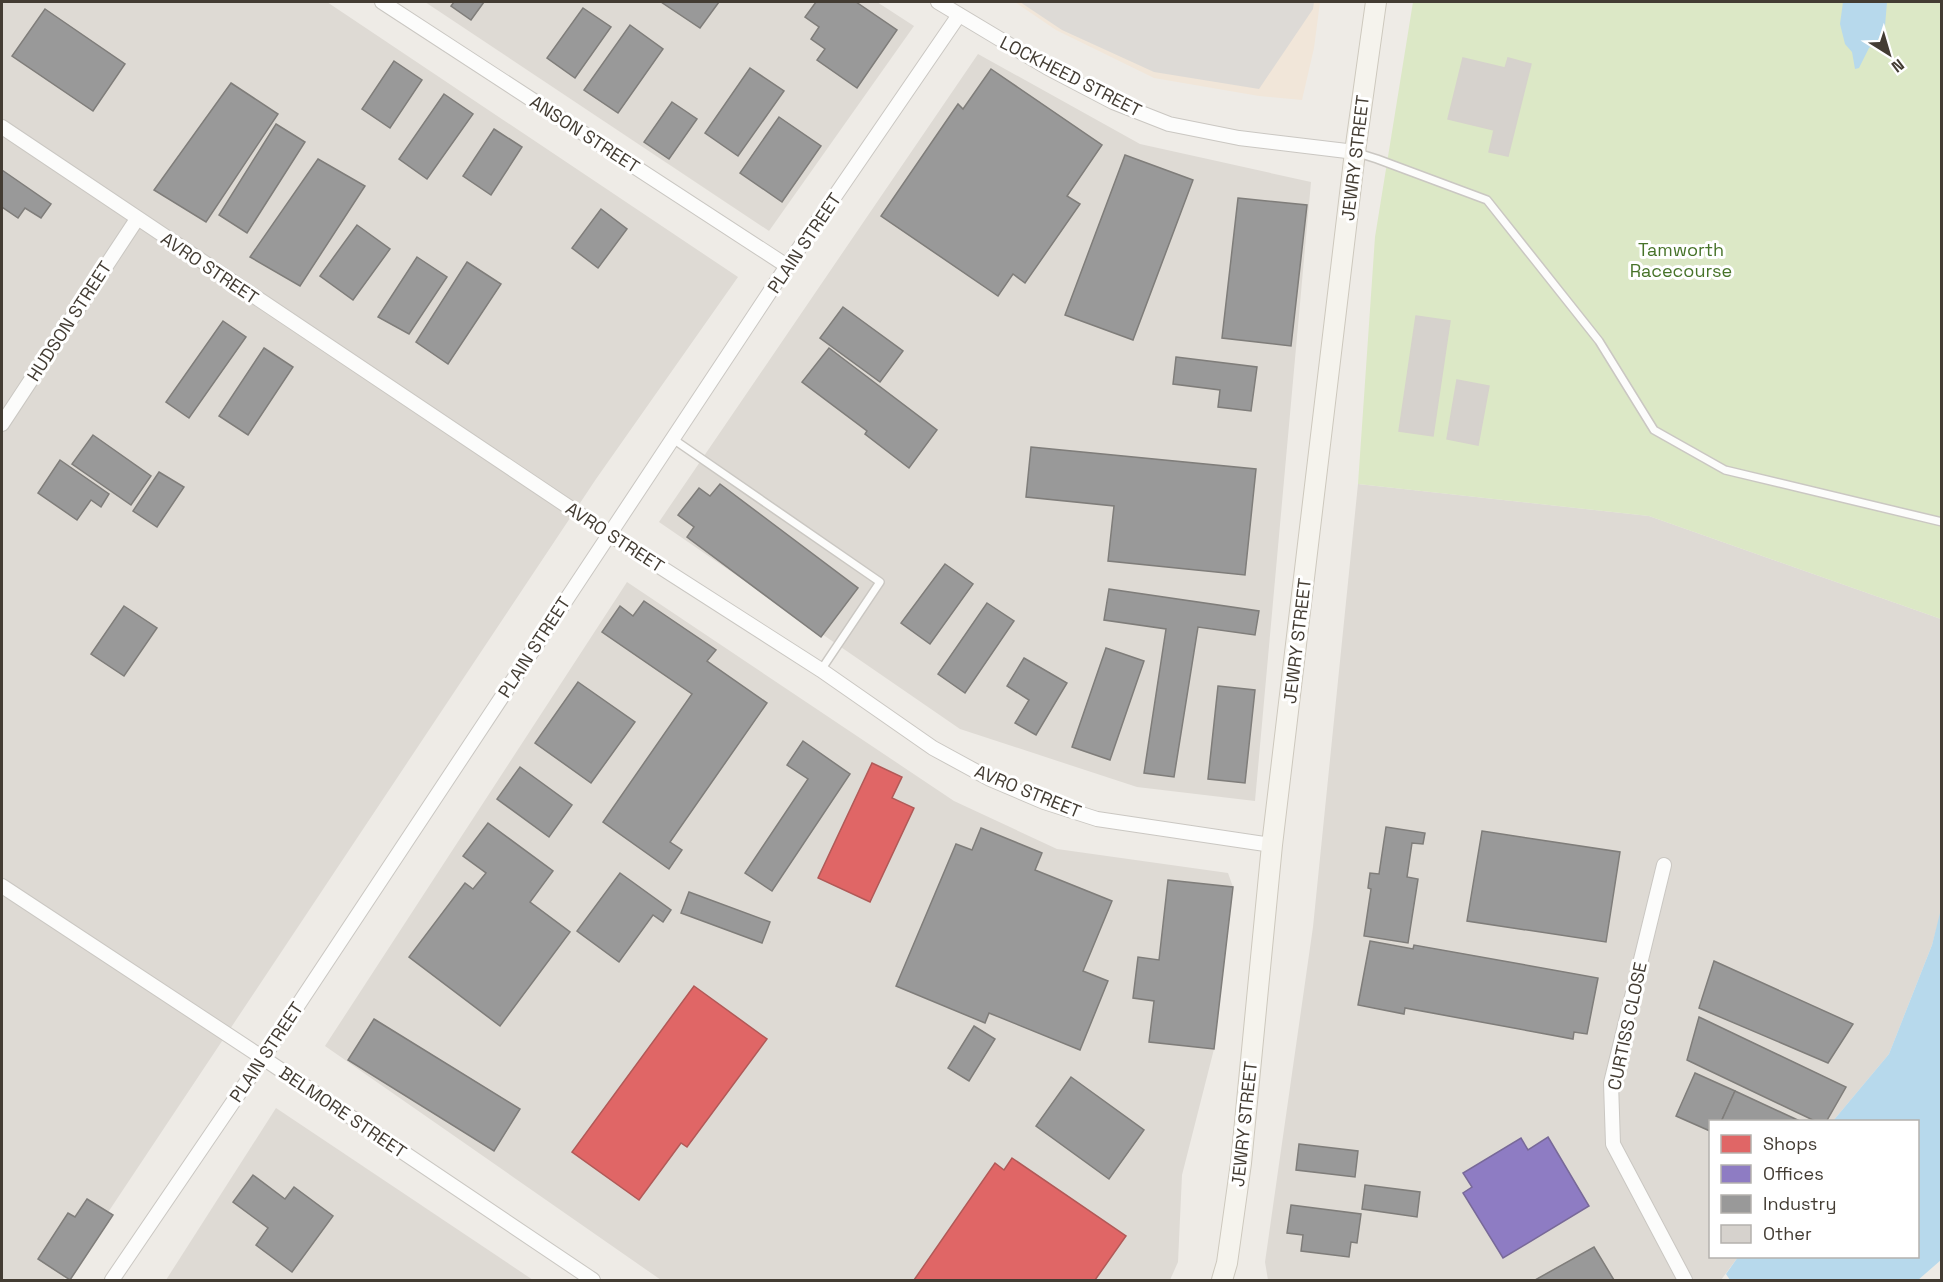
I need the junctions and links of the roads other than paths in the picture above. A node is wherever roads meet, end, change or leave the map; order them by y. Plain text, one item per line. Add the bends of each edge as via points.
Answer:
1 (382, 2) edge
2 (938, 2) edge
3 (1376, 2) edge
4 (959, 15) junction
5 (2, 127) edge
6 (1355, 153) junction
7 (137, 219) junction
8 (787, 266) junction
9 (2, 424) edge
10 (673, 439) junction
11 (1941, 522) edge
12 (609, 534) junction
13 (821, 670) junction
14 (1272, 844) junction
15 (1664, 865) dead end
16 (2, 886) edge
17 (263, 1058) junction
18 (112, 1281) edge
19 (593, 1281) edge
20 (1222, 1281) edge
21 (1686, 1281) edge

1 - 8 street, ANSON STREET
2 - 4 street, LOCKHEED STREET
3 - 6 main road, JEWRY STREET
4 - 6 street, LOCKHEED STREET via 1095,93 1169,124 1239,138
4 - 8 street, PLAIN STREET
5 - 7 street, AVRO STREET
6 - 11 lane via 1487,200 1599,341 1654,430 1725,470
6 - 14 main road, JEWRY STREET
7 - 9 street, HUDSON STREET
7 - 12 street, AVRO STREET
8 - 10 street, PLAIN STREET
10 - 12 street, PLAIN STREET
10 - 13 lane via 880,582
12 - 13 street, AVRO STREET
12 - 17 street, PLAIN STREET
13 - 14 street, AVRO STREET via 933,747 990,779 1044,802 1097,819
14 - 20 main road, JEWRY STREET via 1241,1163
15 - 21 street, CURTISS CLOSE via 1611,1083 1613,1144
16 - 17 street, BELMORE STREET
17 - 18 street, PLAIN STREET
17 - 19 street, BELMORE STREET

